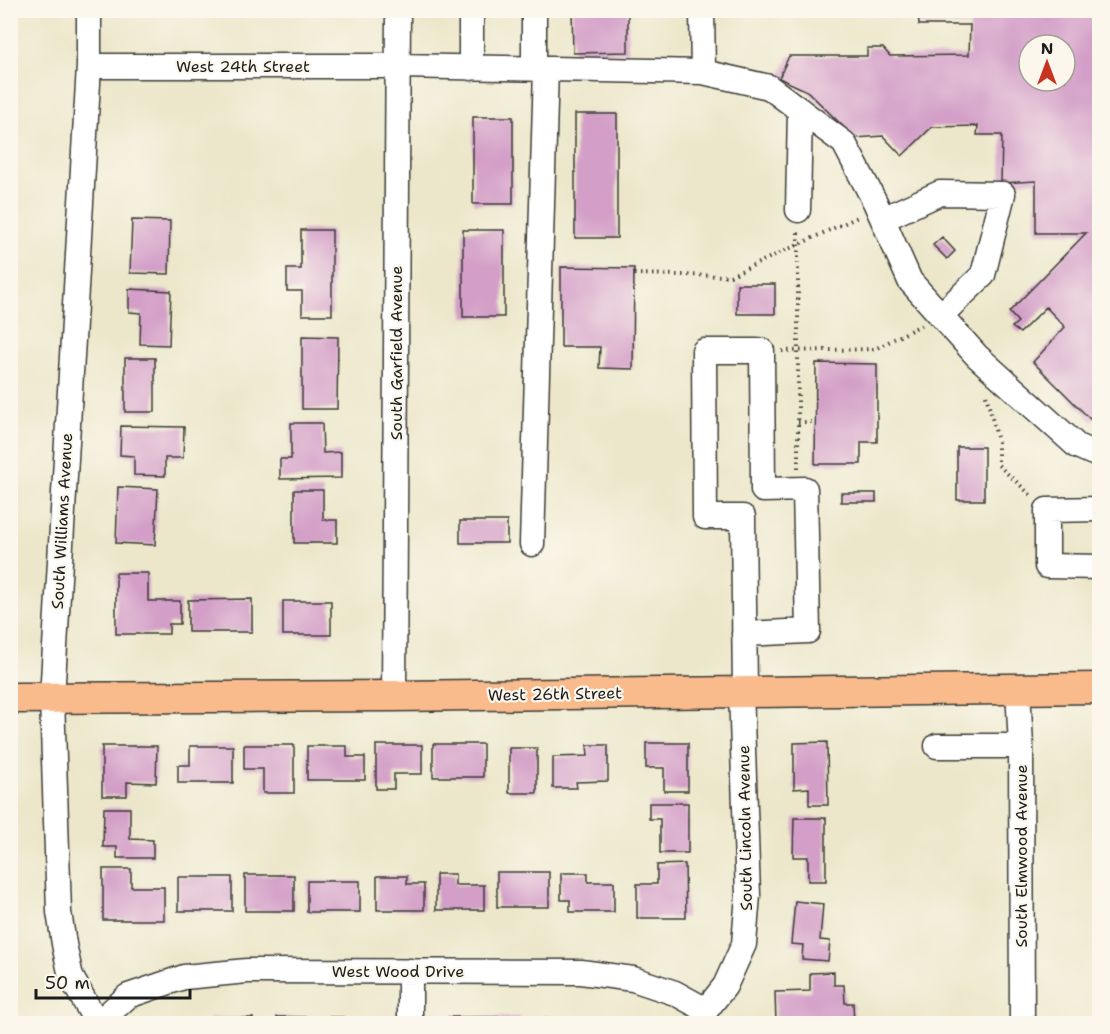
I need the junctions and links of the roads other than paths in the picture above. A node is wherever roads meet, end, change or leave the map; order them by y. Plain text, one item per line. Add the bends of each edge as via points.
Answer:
1 (89, 10) edge
2 (398, 10) edge
3 (471, 10) edge
4 (534, 10) edge
5 (702, 10) edge
6 (89, 66) junction
7 (398, 66) junction
8 (471, 68) junction
9 (540, 69) junction
10 (703, 72) junction
11 (800, 110) junction
12 (798, 210) road end
13 (880, 213) junction
14 (941, 315) junction
15 (1100, 453) edge
16 (1100, 509) edge
17 (532, 544) dead end
18 (1100, 567) edge
19 (744, 634) junction
20 (1100, 688) edge
21 (1018, 689) junction
22 (743, 691) junction
23 (394, 696) junction
24 (10, 698) edge
25 (52, 698) junction
26 (937, 746) dead end
27 (1020, 746) junction
28 (410, 971) junction
29 (710, 1017) edge
30 (97, 1023) edge
31 (410, 1023) edge
32 (1022, 1023) edge

1 - 6 street, South Williams Avenue
2 - 7 street, South Garfield Avenue
3 - 8 street
4 - 9 street
5 - 10 street
6 - 7 street, West 24th Street
6 - 25 street, South Williams Avenue
7 - 8 street, West 24th Street
7 - 23 street, South Garfield Avenue
8 - 9 street, West 24th Street
9 - 10 street, West 24th Street
9 - 17 street
10 - 11 street, West 24th Street via 770,87
11 - 12 street
11 - 13 street, West 24th Street via 844,143
13 - 14 street, West 24th Street via 910,281
13 - 14 street via 940,193 1003,194 983,275
14 - 15 street, West 24th Street via 977,356 1077,446
16 - 18 street via 1047,510 1047,566
19 - 19 street, South Lincoln Avenue via 743,517 705,517 704,351 762,351 763,490 805,489 808,632
19 - 22 street, South Lincoln Avenue
20 - 21 main road, West 26th Street
21 - 22 main road, West 26th Street
21 - 27 street, South Elmwood Avenue
22 - 23 main road, West 26th Street
22 - 29 street, South Lincoln Avenue via 748,895 744,944
23 - 25 main road, West 26th Street
24 - 25 main road, West 26th Street
25 - 30 street, South Williams Avenue via 63,944 71,978
26 - 27 street
27 - 32 street, South Elmwood Avenue
28 - 29 street, West Wood Drive via 580,972 633,978 675,993
28 - 30 street, West Wood Drive via 247,971 184,977 128,996
28 - 31 street

